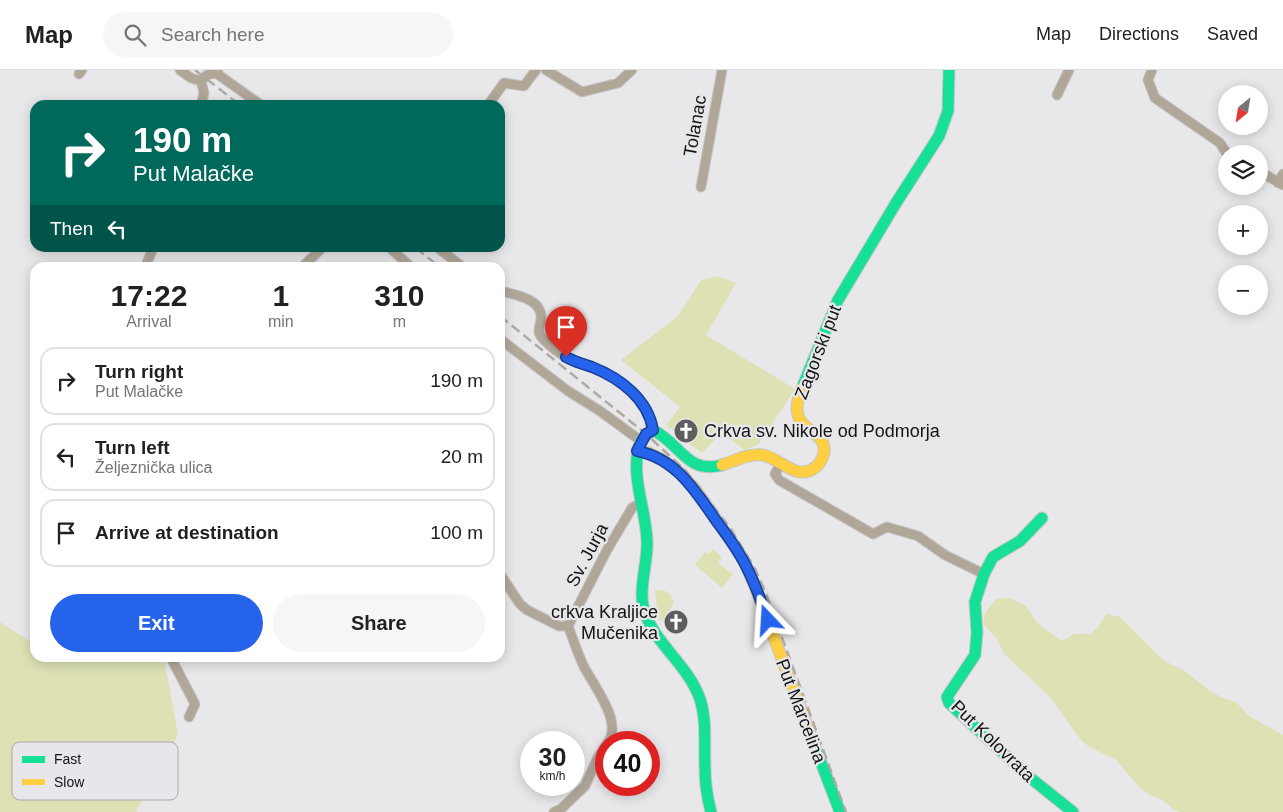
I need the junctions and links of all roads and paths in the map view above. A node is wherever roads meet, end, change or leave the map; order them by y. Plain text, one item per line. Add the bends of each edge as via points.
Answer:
1 (180, 70) edge
2 (536, 70) edge
3 (546, 70) edge
4 (632, 70) edge
5 (722, 70) edge
6 (949, 70) edge
7 (1069, 70) edge
8 (1152, 70) edge
9 (217, 72) edge
10 (201, 82) junction
11 (1057, 95) dead end
12 (202, 100) edge
13 (253, 100) edge
14 (492, 100) edge
15 (1221, 145) edge
16 (1283, 174) edge
17 (1268, 177) edge
18 (1281, 184) edge
19 (701, 187) dead end
20 (318, 252) edge
21 (394, 252) edge
22 (443, 252) edge
23 (307, 262) edge
24 (405, 262) edge
25 (456, 262) edge
26 (505, 292) edge
27 (505, 343) edge
28 (653, 430) junction
29 (639, 446) junction
30 (781, 463) junction
31 (640, 503) junction
32 (1042, 518) dead end
33 (984, 574) junction
34 (505, 582) edge
35 (568, 626) junction
36 (173, 662) edge
37 (189, 716) dead end
38 (611, 731) edge
39 (595, 764) edge
40 (554, 812) edge
41 (711, 812) edge
42 (840, 812) edge
43 (1073, 812) edge

1 - 10 street
2 - 14 street via 524,86 504,83
3 - 4 street via 582,92 618,83
5 - 19 street, Tolanac
6 - 30 main road, Zagorski put via 948,111 939,136 838,300 796,402 798,418 820,437 824,446 823,457 818,465 801,472
7 - 11 street
8 - 15 street via 1148,80 1155,98
9 - 10 street via 207,75
9 - 13 street
10 - 12 street
16 - 18 street
17 - 18 street
20 - 23 street
21 - 24 street
22 - 25 street
26 - 28 street via 520,296 540,311 540,335 566,357 613,378 640,400 648,412
27 - 29 street via 600,411
28 - 29 main road via 646,434
28 - 30 main road, Zagorski put via 704,469 753,455 766,455
29 - 31 main road via 636,475
29 - 42 main road, Put Marcelina via 679,472 742,557
30 - 33 street via 775,474 779,480 873,534 887,528 918,536 945,555
31 - 35 street, Sv. Jurja via 627,516
31 - 41 main road via 647,538 642,602 655,634 686,672 700,699 705,722 705,778
32 - 33 main road, Put Kolovrata via 1020,541 993,557
33 - 43 main road, Put Kolovrata via 975,602 975,654 947,697 949,703 1028,776
34 - 35 street via 526,610 559,626
35 - 38 street via 612,721
36 - 37 street via 195,704
39 - 40 street via 585,786

